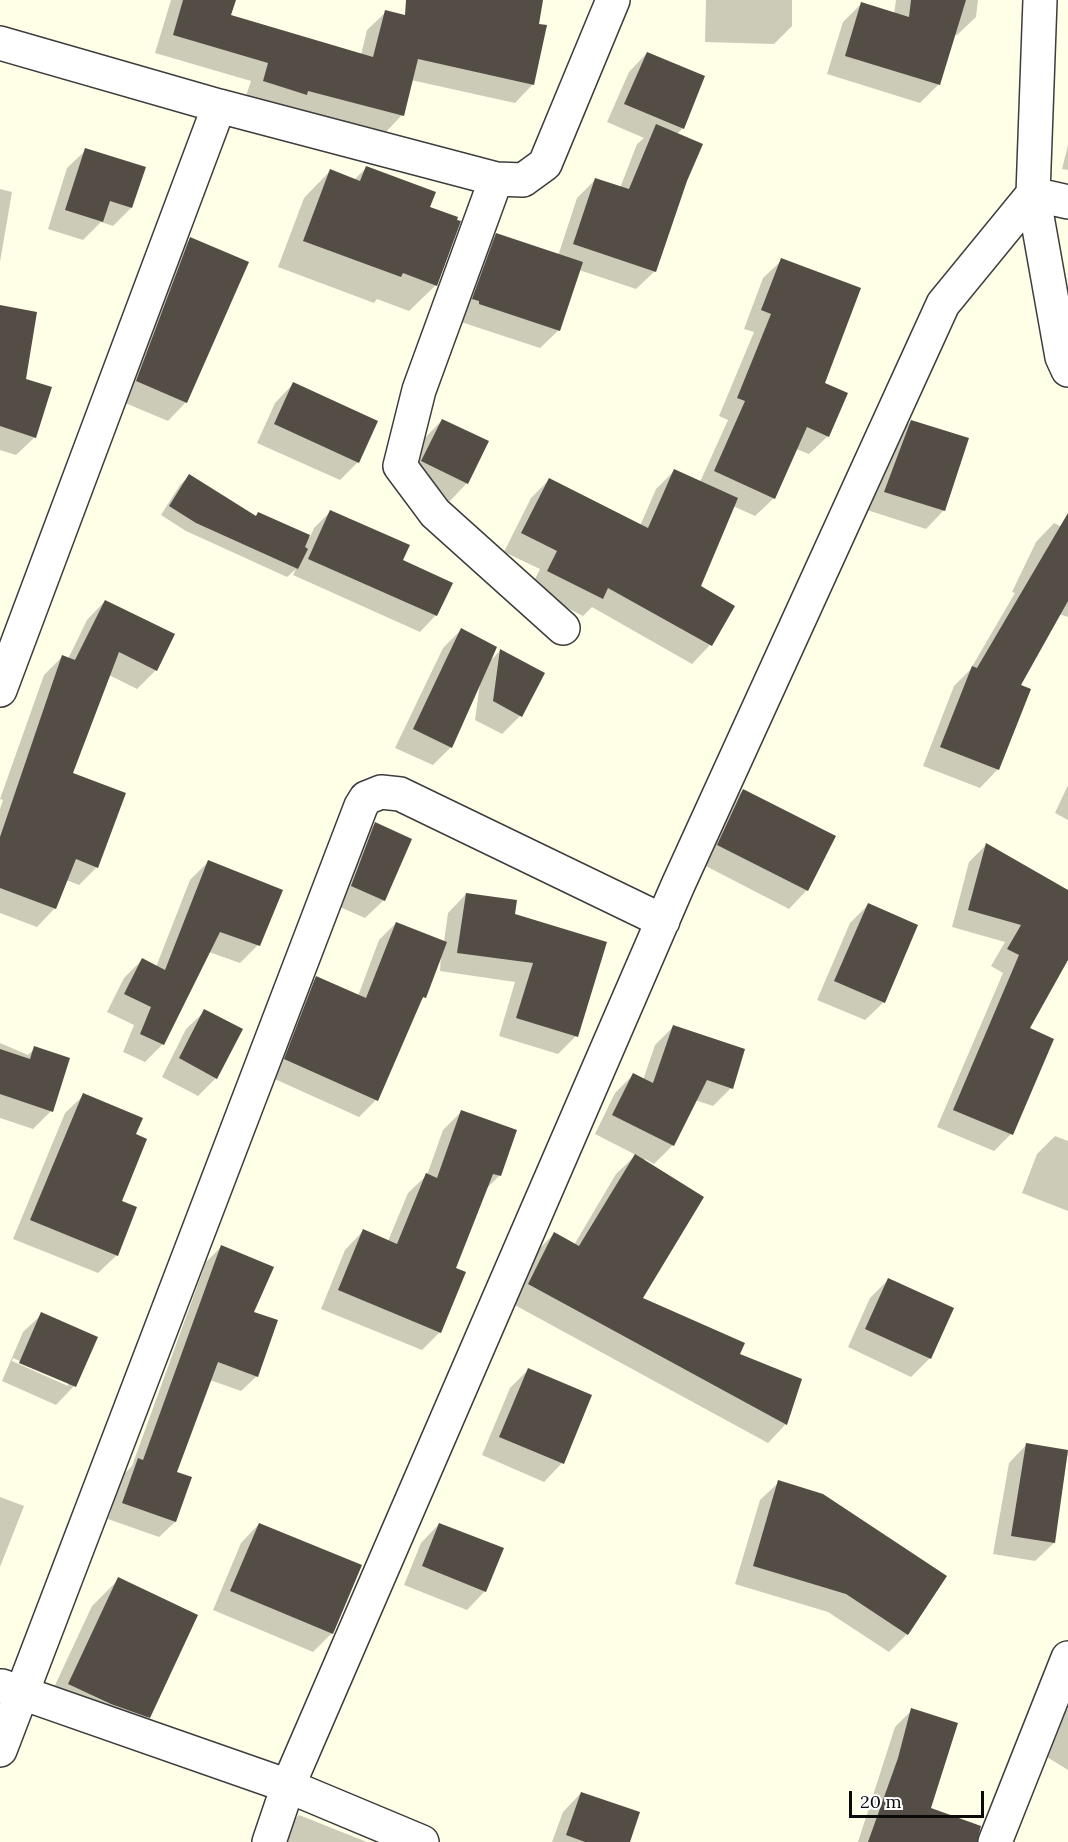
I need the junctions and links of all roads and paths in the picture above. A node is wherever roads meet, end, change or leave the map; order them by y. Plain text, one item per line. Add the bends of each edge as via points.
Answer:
1 (613, 0) edge
2 (1040, 0) edge
3 (0, 43) edge
4 (219, 106) junction
5 (496, 179) junction
6 (1033, 194) junction
7 (1068, 202) edge
8 (1068, 370) edge
9 (563, 628) dead end
10 (0, 690) edge
11 (663, 921) junction
12 (1068, 1659) edge
13 (11, 1689) edge
14 (0, 1750) edge
15 (288, 1786) junction
16 (269, 1842) edge
17 (422, 1842) edge
18 (996, 1842) edge

1 - 5 street via 545,164 523,180
2 - 6 street
3 - 4 street
4 - 5 street
4 - 10 street
5 - 9 street via 418,390 400,466 435,513
6 - 7 street
6 - 8 street via 1062,357
6 - 11 street via 944,304
11 - 13 street via 400,794 381,792 366,798
11 - 15 street
12 - 18 street
13 - 14 street
13 - 15 street
15 - 16 street
15 - 17 street

